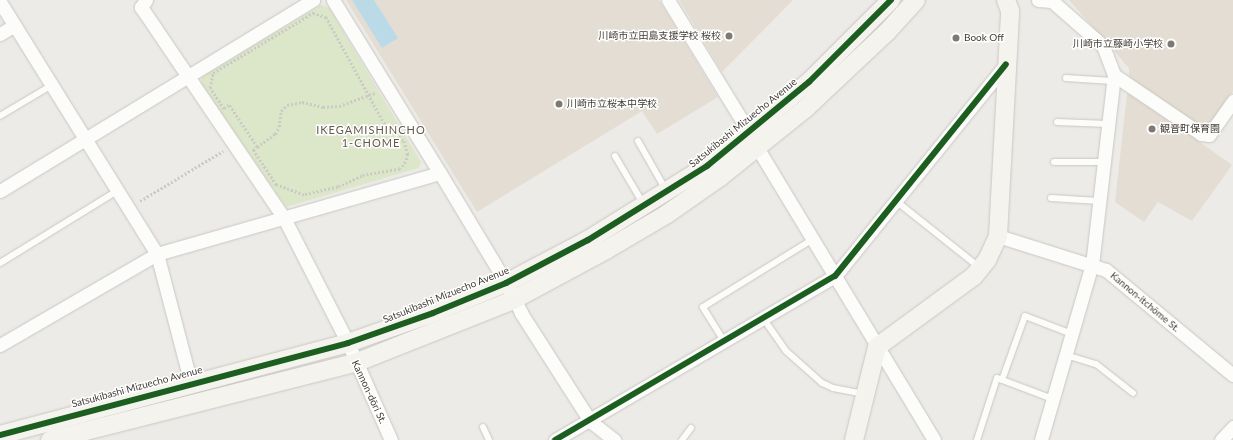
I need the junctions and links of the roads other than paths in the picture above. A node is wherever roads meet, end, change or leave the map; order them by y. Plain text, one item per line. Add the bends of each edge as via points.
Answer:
1 (146, 0) edge
2 (313, 0) edge
3 (333, 0) edge
4 (668, 0) edge
5 (891, 0) edge
6 (916, 0) edge
7 (1006, 0) edge
8 (1038, 0) edge
9 (1053, 1) edge
10 (0, 2) edge
11 (15, 25) junction
12 (0, 34) edge
13 (1006, 64) junction
14 (187, 77) junction
15 (1066, 78) dead end
16 (1113, 78) junction
17 (52, 85) junction
18 (1233, 101) edge
19 (0, 116) edge
20 (1057, 122) dead end
21 (1108, 124) junction
22 (749, 132) junction
23 (84, 139) junction
24 (638, 141) dead end
25 (758, 149) junction
26 (615, 156) dead end
27 (1054, 162) dead end
28 (1103, 162) junction
29 (440, 173) junction
30 (0, 191) edge
31 (117, 191) junction
32 (667, 192) junction
33 (1051, 198) dead end
34 (895, 201) junction
35 (1099, 201) junction
36 (644, 206) junction
37 (284, 218) junction
38 (998, 236) junction
39 (813, 239) junction
40 (157, 254) junction
41 (0, 263) edge
42 (1092, 264) junction
43 (980, 268) junction
44 (835, 276) junction
45 (506, 283) junction
46 (513, 300) junction
47 (763, 318) junction
48 (1072, 334) junction
49 (724, 341) junction
50 (348, 343) junction
51 (0, 345) edge
52 (877, 347) junction
53 (1066, 355) junction
54 (355, 363) junction
55 (1233, 376) edge
56 (1002, 380) junction
57 (191, 384) junction
58 (1133, 393) dead end
59 (865, 395) junction
60 (1053, 399) junction
61 (590, 421) junction
62 (483, 426) dead end
63 (1233, 427) edge
64 (691, 428) dead end
65 (0, 435) edge
66 (100, 435) edge
67 (53, 440) edge
68 (391, 440) edge
69 (489, 440) edge
70 (555, 440) edge
71 (614, 440) edge
72 (682, 440) edge
73 (854, 440) edge
74 (934, 440) edge
75 (977, 440) edge
76 (1041, 440) edge
77 (1221, 440) edge

1 - 14 street, Kannon-dōri St. via 141,7
2 - 14 street
3 - 29 street
4 - 22 street
5 - 22 street, Satsukibashi Mizuecho Avenue via 809,82
6 - 25 street via 846,72
7 - 13 street via 1010,11
8 - 9 street
9 - 16 street via 1103,46
10 - 11 street
11 - 12 street
11 - 17 street
13 - 34 street
13 - 38 street
14 - 23 street
14 - 37 street, Kannon-dōri St.
15 - 16 lane
16 - 18 street via 1201,134 1209,135
16 - 21 street
17 - 19 lane
17 - 23 street
20 - 21 lane
21 - 28 street
22 - 32 street, Satsukibashi Mizuecho Avenue via 707,166
23 - 30 street
23 - 31 street
24 - 32 lane
25 - 39 street
25 - 46 street via 667,214 600,254
26 - 36 lane
27 - 28 lane
28 - 35 street
29 - 37 street
29 - 45 street
31 - 40 street
31 - 41 lane
32 - 36 street, Satsukibashi Mizuecho Avenue
33 - 35 lane
34 - 43 lane
34 - 44 street
35 - 42 street
36 - 45 street, Satsukibashi Mizuecho Avenue
37 - 40 street
37 - 50 street, Kannon-dōri St.
38 - 42 street, Kannon-itchōme St.
38 - 43 street
39 - 44 street
39 - 49 lane via 703,307
40 - 51 street
40 - 57 street
42 - 48 street
42 - 55 street, Kannon-itchōme St. via 1106,270
43 - 52 street via 974,276
44 - 47 street
44 - 52 street
45 - 46 street
45 - 50 street, Satsukibashi Mizuecho Avenue via 433,313
46 - 54 street
46 - 61 street
47 - 49 street
47 - 59 lane via 786,351 822,383
48 - 53 street
48 - 56 lane via 1025,316
49 - 61 street
50 - 54 street, Kannon-dōri St.
50 - 57 street, Satsukibashi Mizuecho Avenue
52 - 59 street
52 - 74 street
53 - 58 lane via 1096,364
53 - 60 street
54 - 66 street
54 - 68 street, Kannon-dōri St.
56 - 60 lane
56 - 75 lane via 997,378
57 - 65 street, Satsukibashi Mizuecho Avenue
59 - 73 street
60 - 76 street
61 - 70 street
61 - 71 street
62 - 69 lane
63 - 77 street
64 - 72 lane
66 - 67 street

